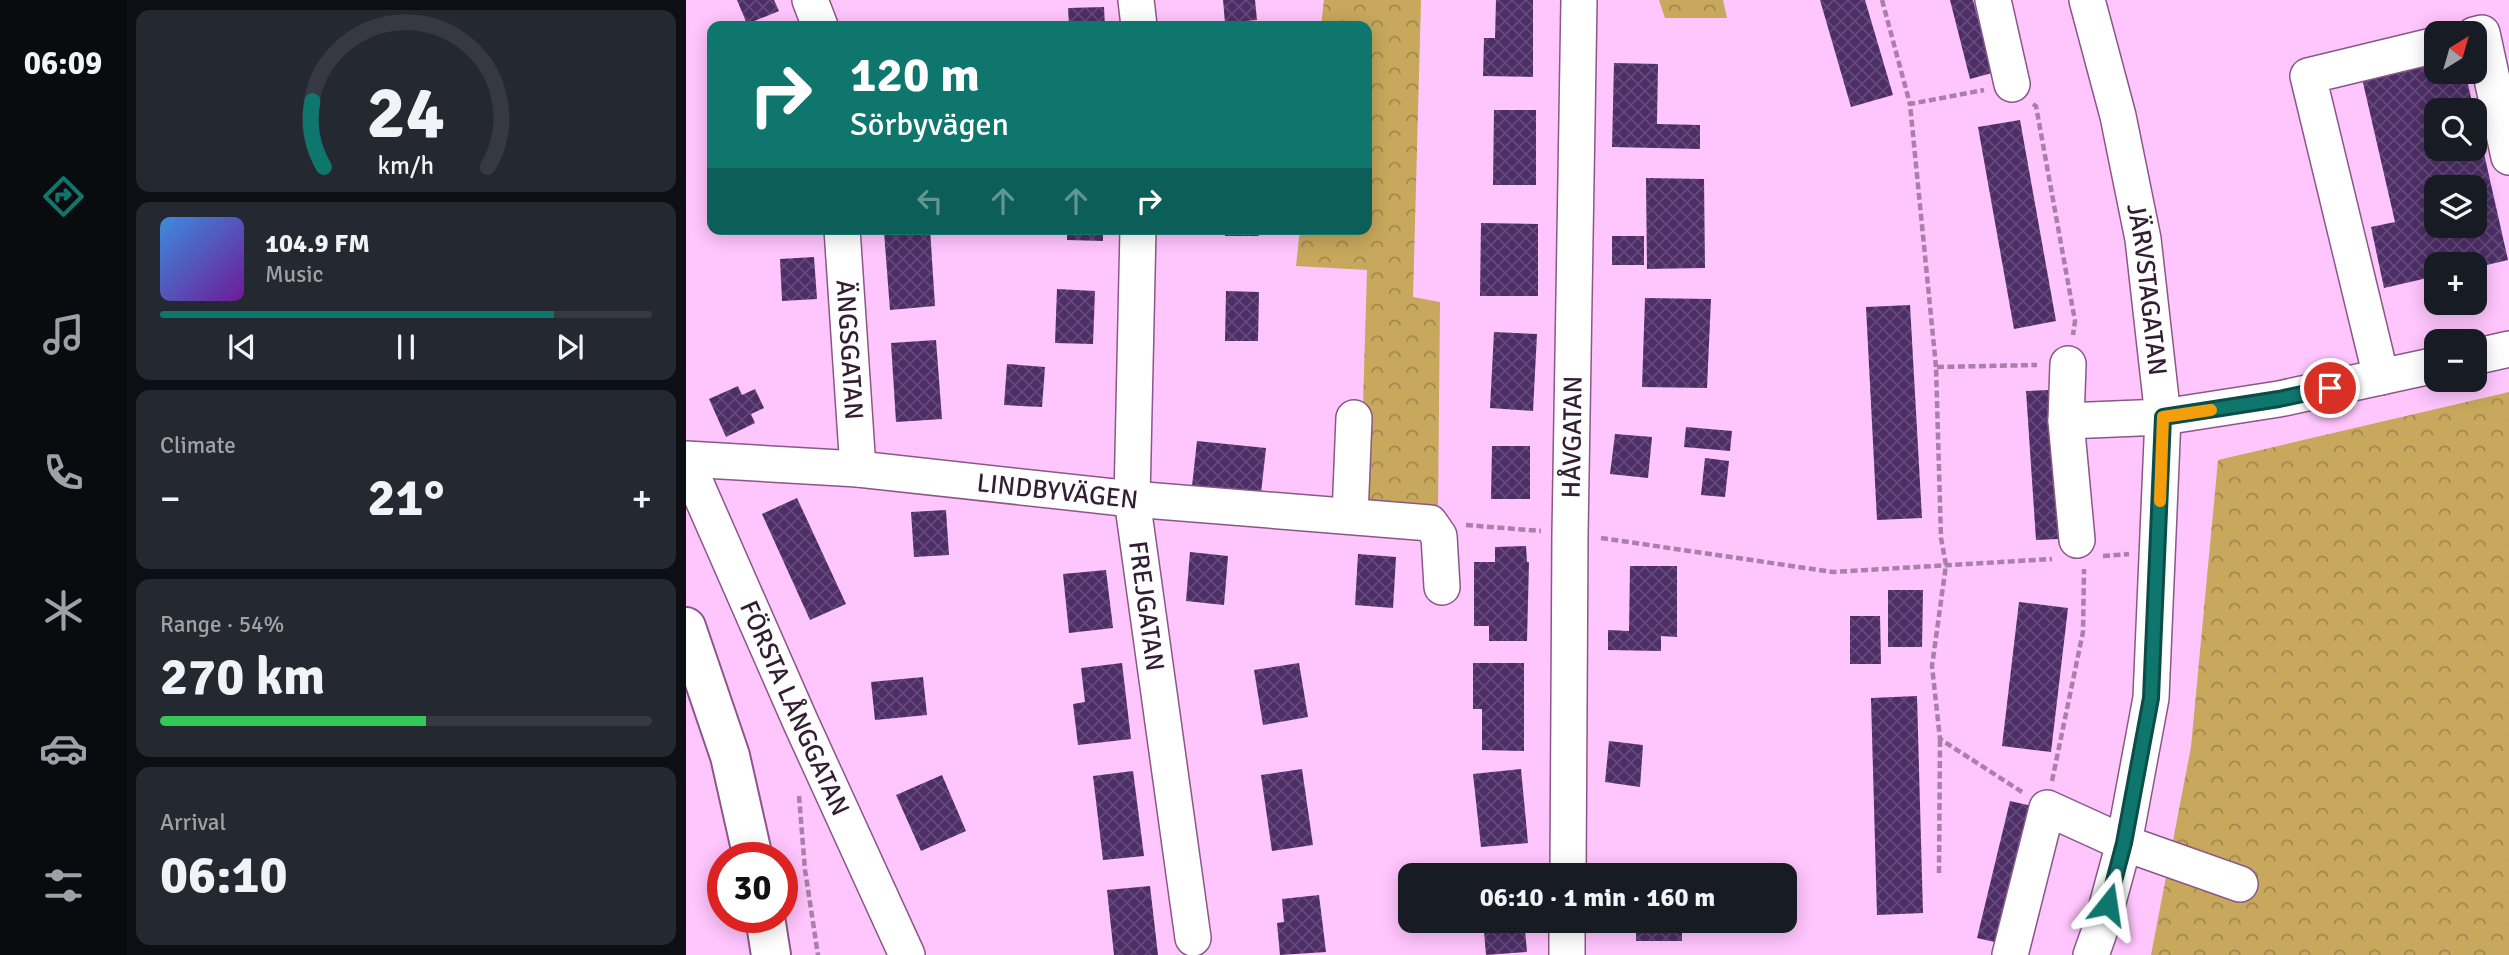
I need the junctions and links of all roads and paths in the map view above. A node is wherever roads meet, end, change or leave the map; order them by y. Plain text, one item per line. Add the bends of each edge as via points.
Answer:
1 (810, 0) edge
2 (1136, 0) edge
3 (1579, 0) edge
4 (1882, 0) edge
5 (1993, 0) edge
6 (2087, 0) edge
7 (818, 21) edge
8 (1138, 21) edge
9 (2424, 48) edge
10 (2487, 56) edge
11 (2012, 84) junction
12 (1910, 104) junction
13 (2509, 157) edge
14 (842, 235) edge
15 (1138, 235) edge
16 (2509, 349) edge
17 (2487, 354) edge
18 (2068, 364) junction
19 (1936, 367) junction
20 (2424, 368) edge
21 (2381, 377) junction
22 (2163, 417) junction
23 (1354, 418) dead end
24 (2066, 421) junction
25 (686, 460) edge
26 (858, 469) junction
27 (1132, 499) junction
28 (1350, 516) junction
29 (1430, 523) junction
30 (1570, 534) junction
31 (2078, 553) junction
32 (2157, 553) junction
33 (1946, 565) junction
34 (1442, 587) dead end
35 (686, 627) edge
36 (1940, 739) junction
37 (799, 789) dead end
38 (2047, 808) junction
39 (749, 842) edge
40 (2124, 843) junction
41 (1568, 863) edge
42 (1939, 873) dead end
43 (2240, 884) dead end
44 (768, 933) edge
45 (1567, 933) edge
46 (1193, 938) dead end
47 (771, 955) edge
48 (818, 955) edge
49 (906, 955) edge
50 (1567, 955) edge
51 (2010, 955) edge
52 (2091, 955) edge

1 - 7 street
2 - 8 street
3 - 30 street, HÅVGATAN
4 - 12 path
5 - 11 street
6 - 22 street, JÄRVSTAGATAN via 2118,116 2143,239
9 - 21 street via 2308,76
10 - 13 street
11 - 12 path
11 - 18 path via 2036,106 2075,321
12 - 19 path
14 - 26 street, ÄNGSGATAN
15 - 27 street, FREJGATAN
16 - 17 street
18 - 19 path
18 - 24 street
19 - 33 path via 1941,538
20 - 21 street
21 - 22 street
22 - 24 street
22 - 32 street, JÄRVSTAGATAN
23 - 28 street
24 - 31 street
25 - 26 street, LINDBYVÄGEN
25 - 49 street, FÖRSTA LÅNGGATAN
26 - 27 street, LINDBYVÄGEN
27 - 28 street, LINDBYVÄGEN
27 - 46 street, FREJGATAN
28 - 29 street, LINDBYVÄGEN
29 - 30 path
29 - 34 street via 1439,537
30 - 33 path via 1833,572
30 - 41 street, HÅVGATAN
31 - 32 path
31 - 33 path
31 - 38 path via 2083,632
32 - 40 street, JÄRVSTAGATAN via 2151,698
33 - 36 path via 1933,666
35 - 39 main road via 730,756
36 - 38 path
36 - 42 path
37 - 48 path
38 - 40 street
38 - 51 street
40 - 43 street
40 - 52 street, JÄRVSTAGATAN
44 - 47 main road
45 - 50 street

